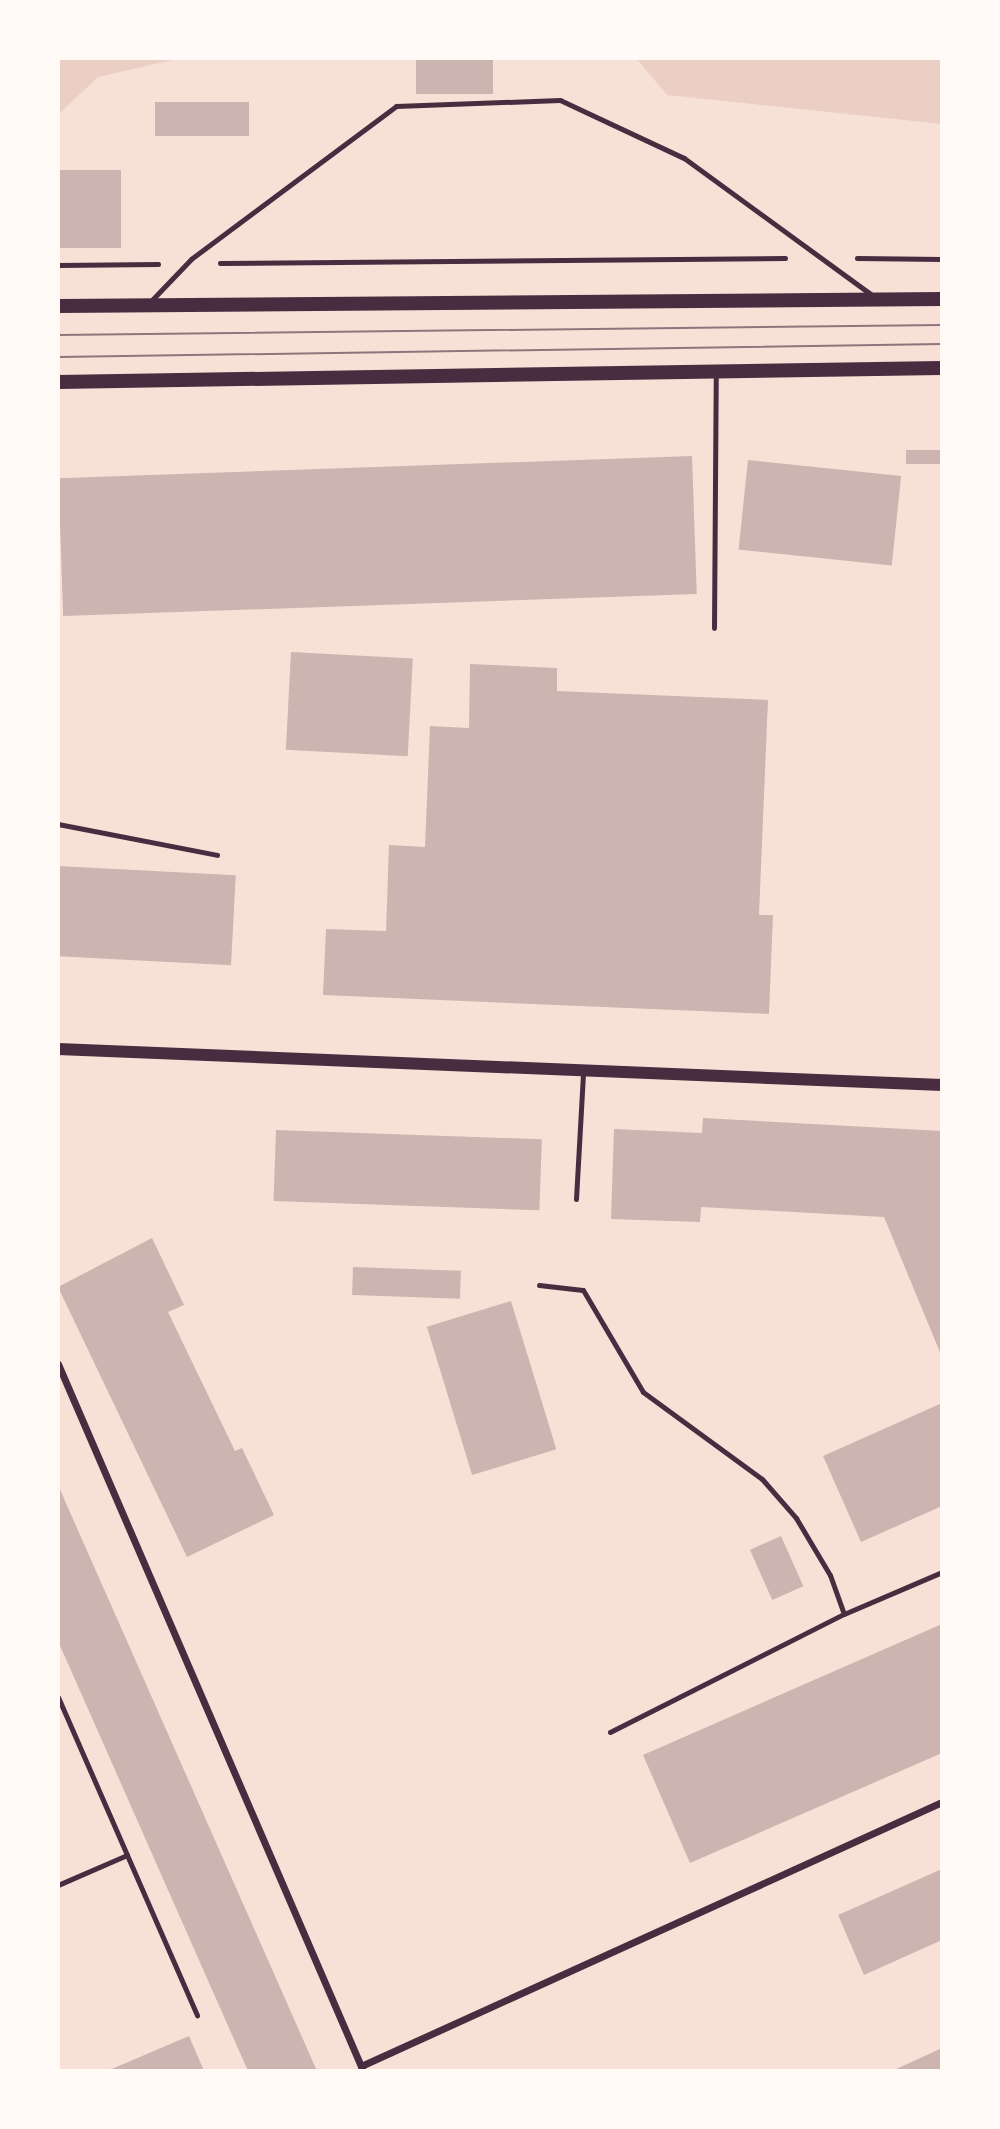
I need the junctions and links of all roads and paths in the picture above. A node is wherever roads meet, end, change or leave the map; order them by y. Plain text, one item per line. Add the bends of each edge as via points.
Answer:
1 (816, 257) junction
2 (942, 259) edge
3 (186, 264) junction
4 (58, 265) edge
5 (942, 299) edge
6 (878, 300) junction
7 (146, 305) junction
8 (58, 306) edge
9 (942, 368) edge
10 (716, 372) junction
11 (58, 382) edge
12 (714, 628) dead end
13 (58, 824) edge
14 (217, 855) dead end
15 (58, 1049) edge
16 (583, 1070) junction
17 (942, 1085) edge
18 (576, 1199) dead end
19 (539, 1285) dead end
20 (58, 1364) edge
21 (942, 1572) edge
22 (844, 1614) junction
23 (58, 1698) edge
24 (610, 1732) dead end
25 (942, 1802) edge
26 (127, 1855) junction
27 (58, 1885) edge
28 (197, 2015) dead end
29 (362, 2069) edge

1 - 2 path
1 - 3 path
1 - 3 lane via 684,158 560,100 396,106
1 - 6 lane
3 - 4 path
3 - 7 lane
5 - 6 main road
6 - 7 main road
7 - 8 main road
9 - 10 main road
10 - 11 main road
10 - 12 lane
13 - 14 lane
15 - 16 street
16 - 17 street
16 - 18 lane
19 - 22 lane via 583,1290 643,1392 762,1479 796,1518 830,1575
20 - 29 street
21 - 22 lane
22 - 24 lane
23 - 26 lane
25 - 29 street
26 - 27 lane
26 - 28 lane

